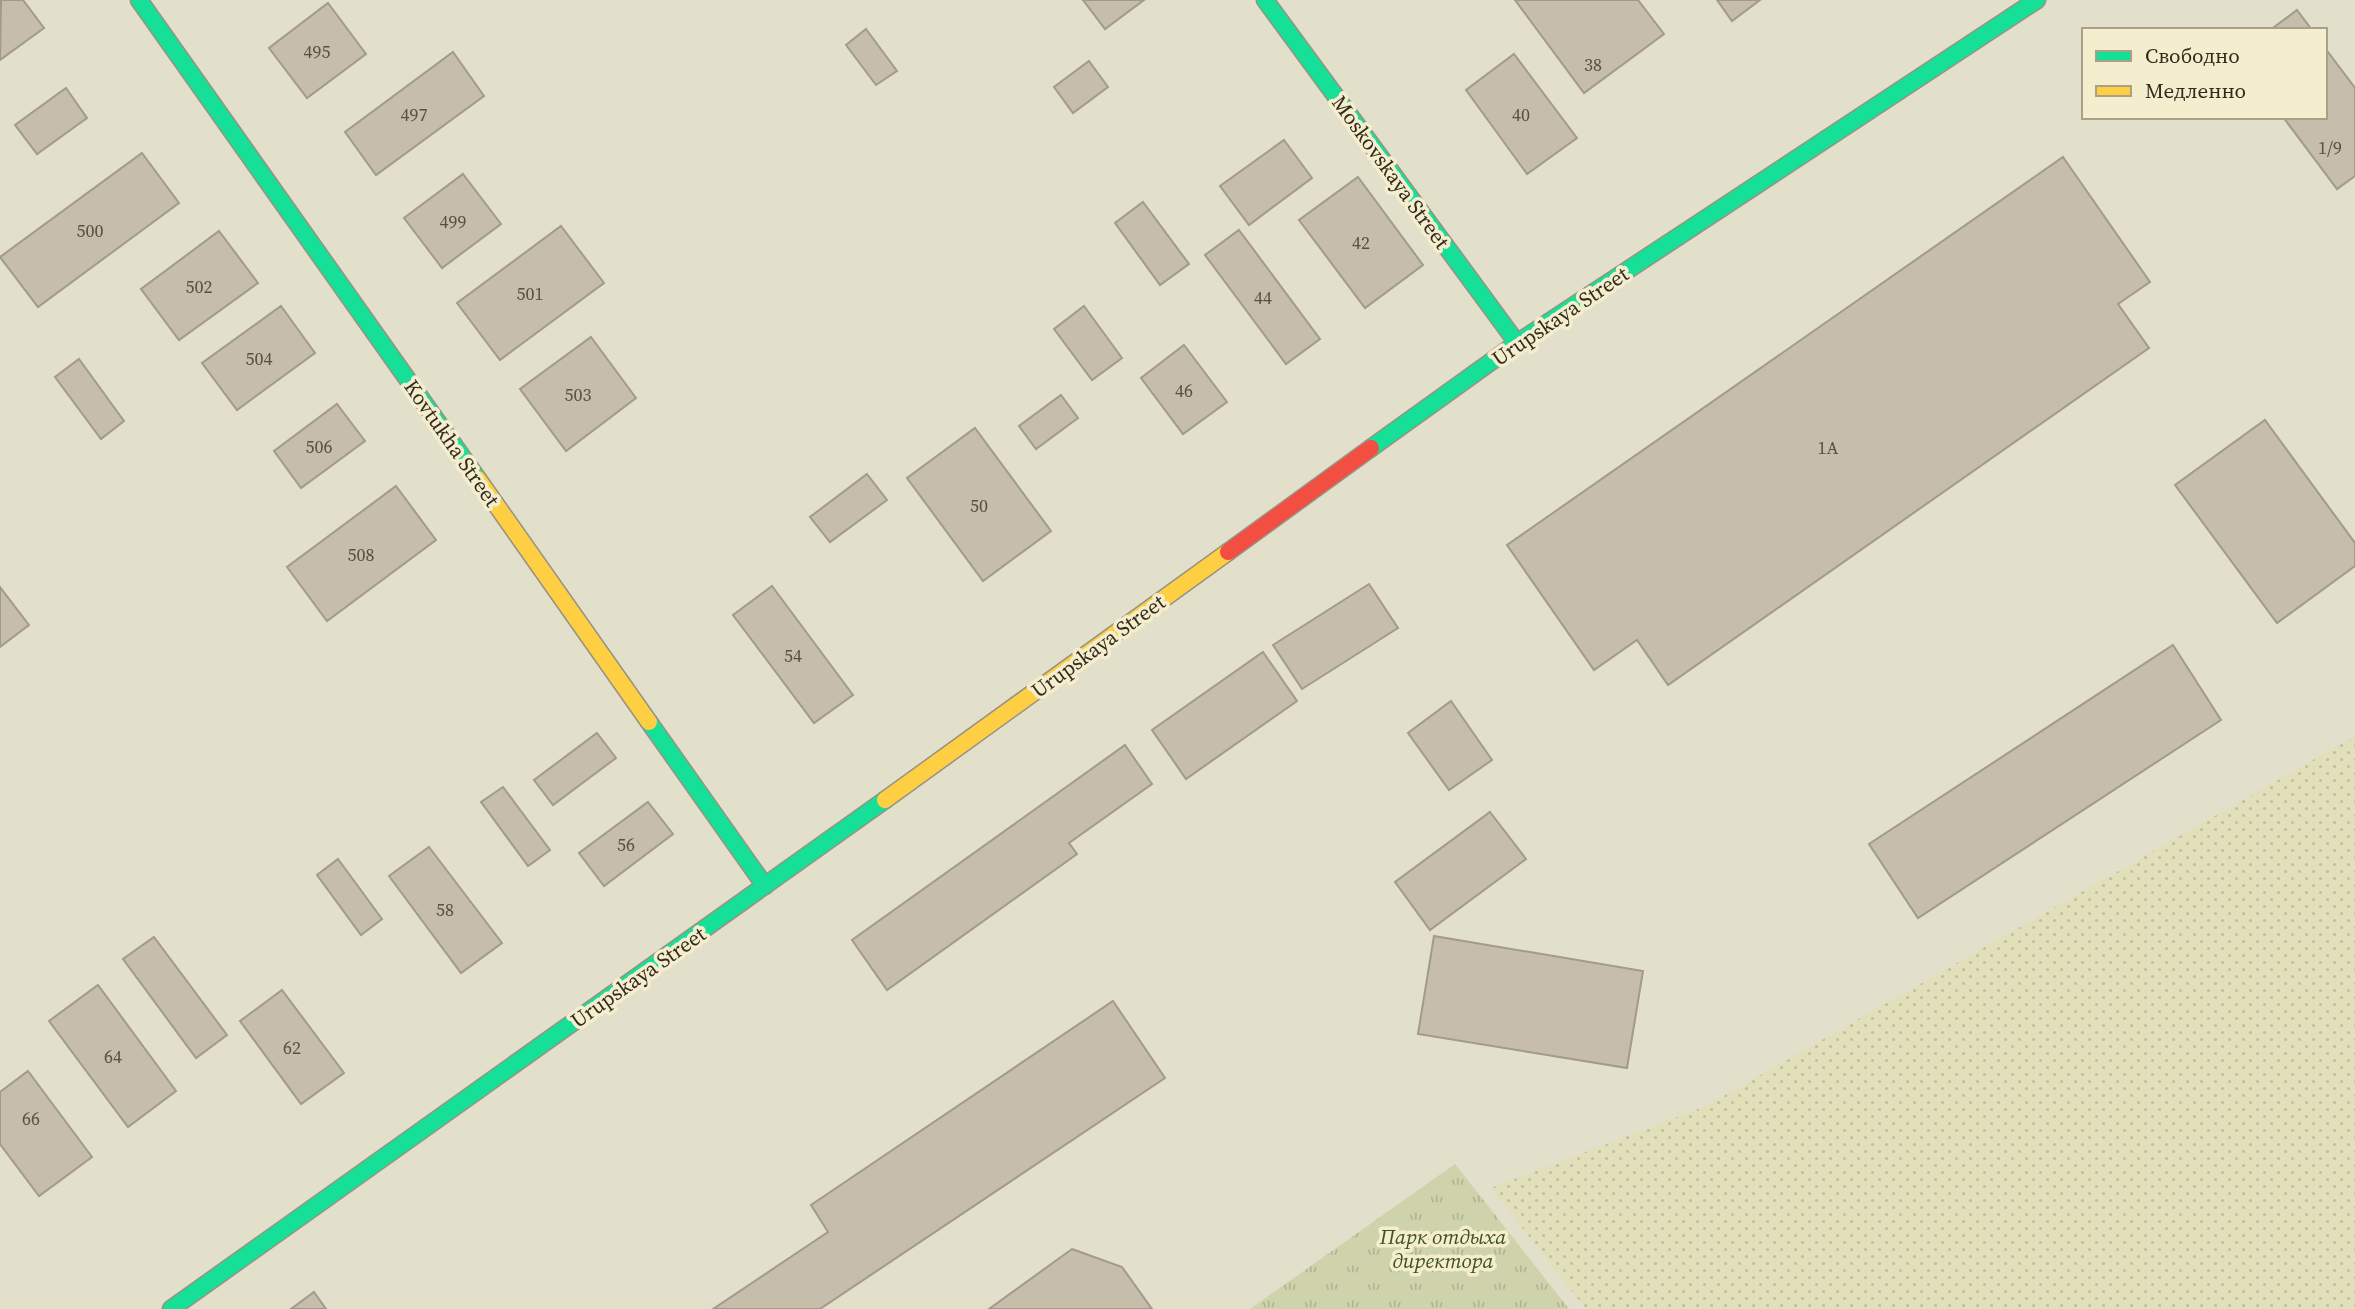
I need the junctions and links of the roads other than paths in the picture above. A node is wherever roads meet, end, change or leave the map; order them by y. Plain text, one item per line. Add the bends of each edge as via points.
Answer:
1 (139, 0) edge
2 (1265, 0) edge
3 (2037, 0) edge
4 (1517, 343) junction
5 (765, 886) junction
6 (171, 1309) edge

1 - 5 street, Kovtukha Street
2 - 4 street, Moskovskaya Street
3 - 4 street, Urupskaya Street
4 - 5 street, Urupskaya Street
5 - 6 street, Urupskaya Street

